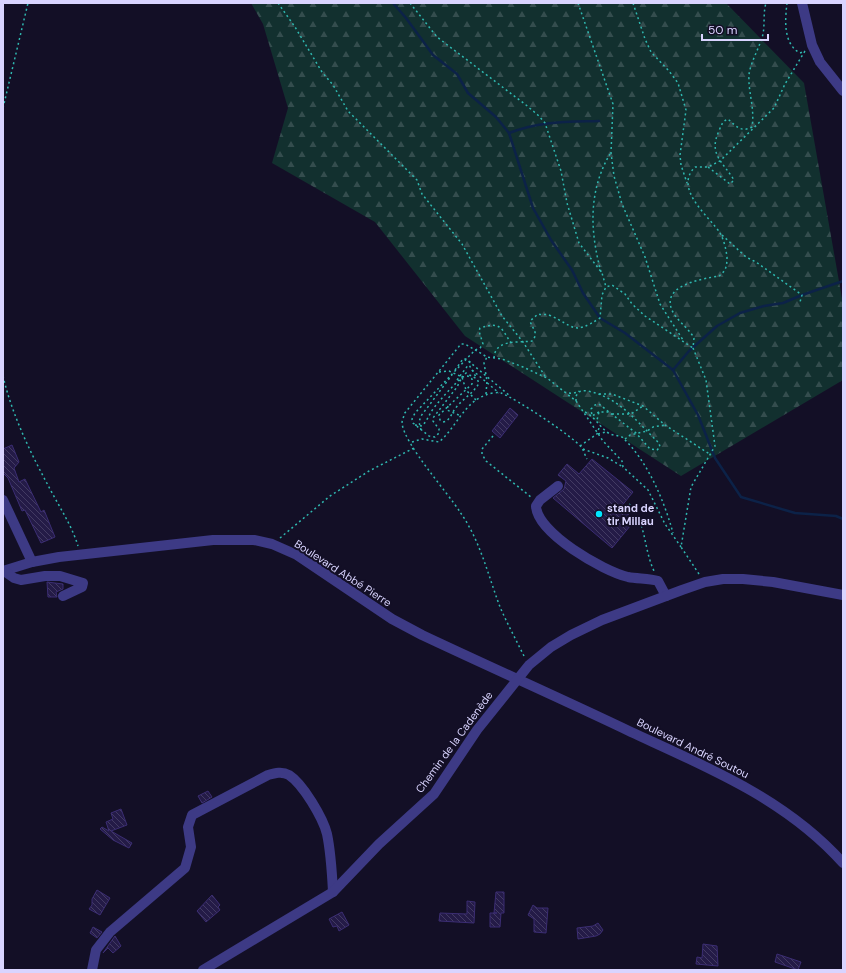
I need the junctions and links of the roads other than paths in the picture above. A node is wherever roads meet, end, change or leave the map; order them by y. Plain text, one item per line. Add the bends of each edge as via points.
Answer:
1 (802, 3) edge
2 (843, 91) edge
3 (558, 486) dead end
4 (3, 500) edge
5 (32, 562) junction
6 (3, 571) edge
7 (843, 595) edge
8 (62, 596) dead end
9 (666, 596) junction
10 (517, 678) junction
11 (843, 863) edge
12 (333, 892) junction
13 (92, 970) edge
14 (203, 970) edge

1 - 2 street via 809,48
3 - 9 street via 536,506 536,513 543,523 582,556 627,577 658,581
4 - 5 street
5 - 6 street, Boulevard Abbé Pierre
5 - 10 street, Boulevard Abbé Pierre via 229,538 272,544 310,564 407,627
6 - 8 street via 21,580 60,576 82,583 82,586
7 - 9 street, Chemin de la Cadenède via 773,582 723,579 705,582
9 - 10 street, Chemin de la Cadenède via 602,620 571,635 551,647
10 - 11 street, Boulevard André Soutou via 741,784 795,818 826,844
10 - 12 street, Chemin de la Cadenède via 476,730 434,794 379,844
12 - 13 street via 331,857 326,832 317,812 289,775 280,772 268,775 192,815 188,827 191,847 185,868 110,932 96,950
12 - 14 street, Chemin de la Cadenède

